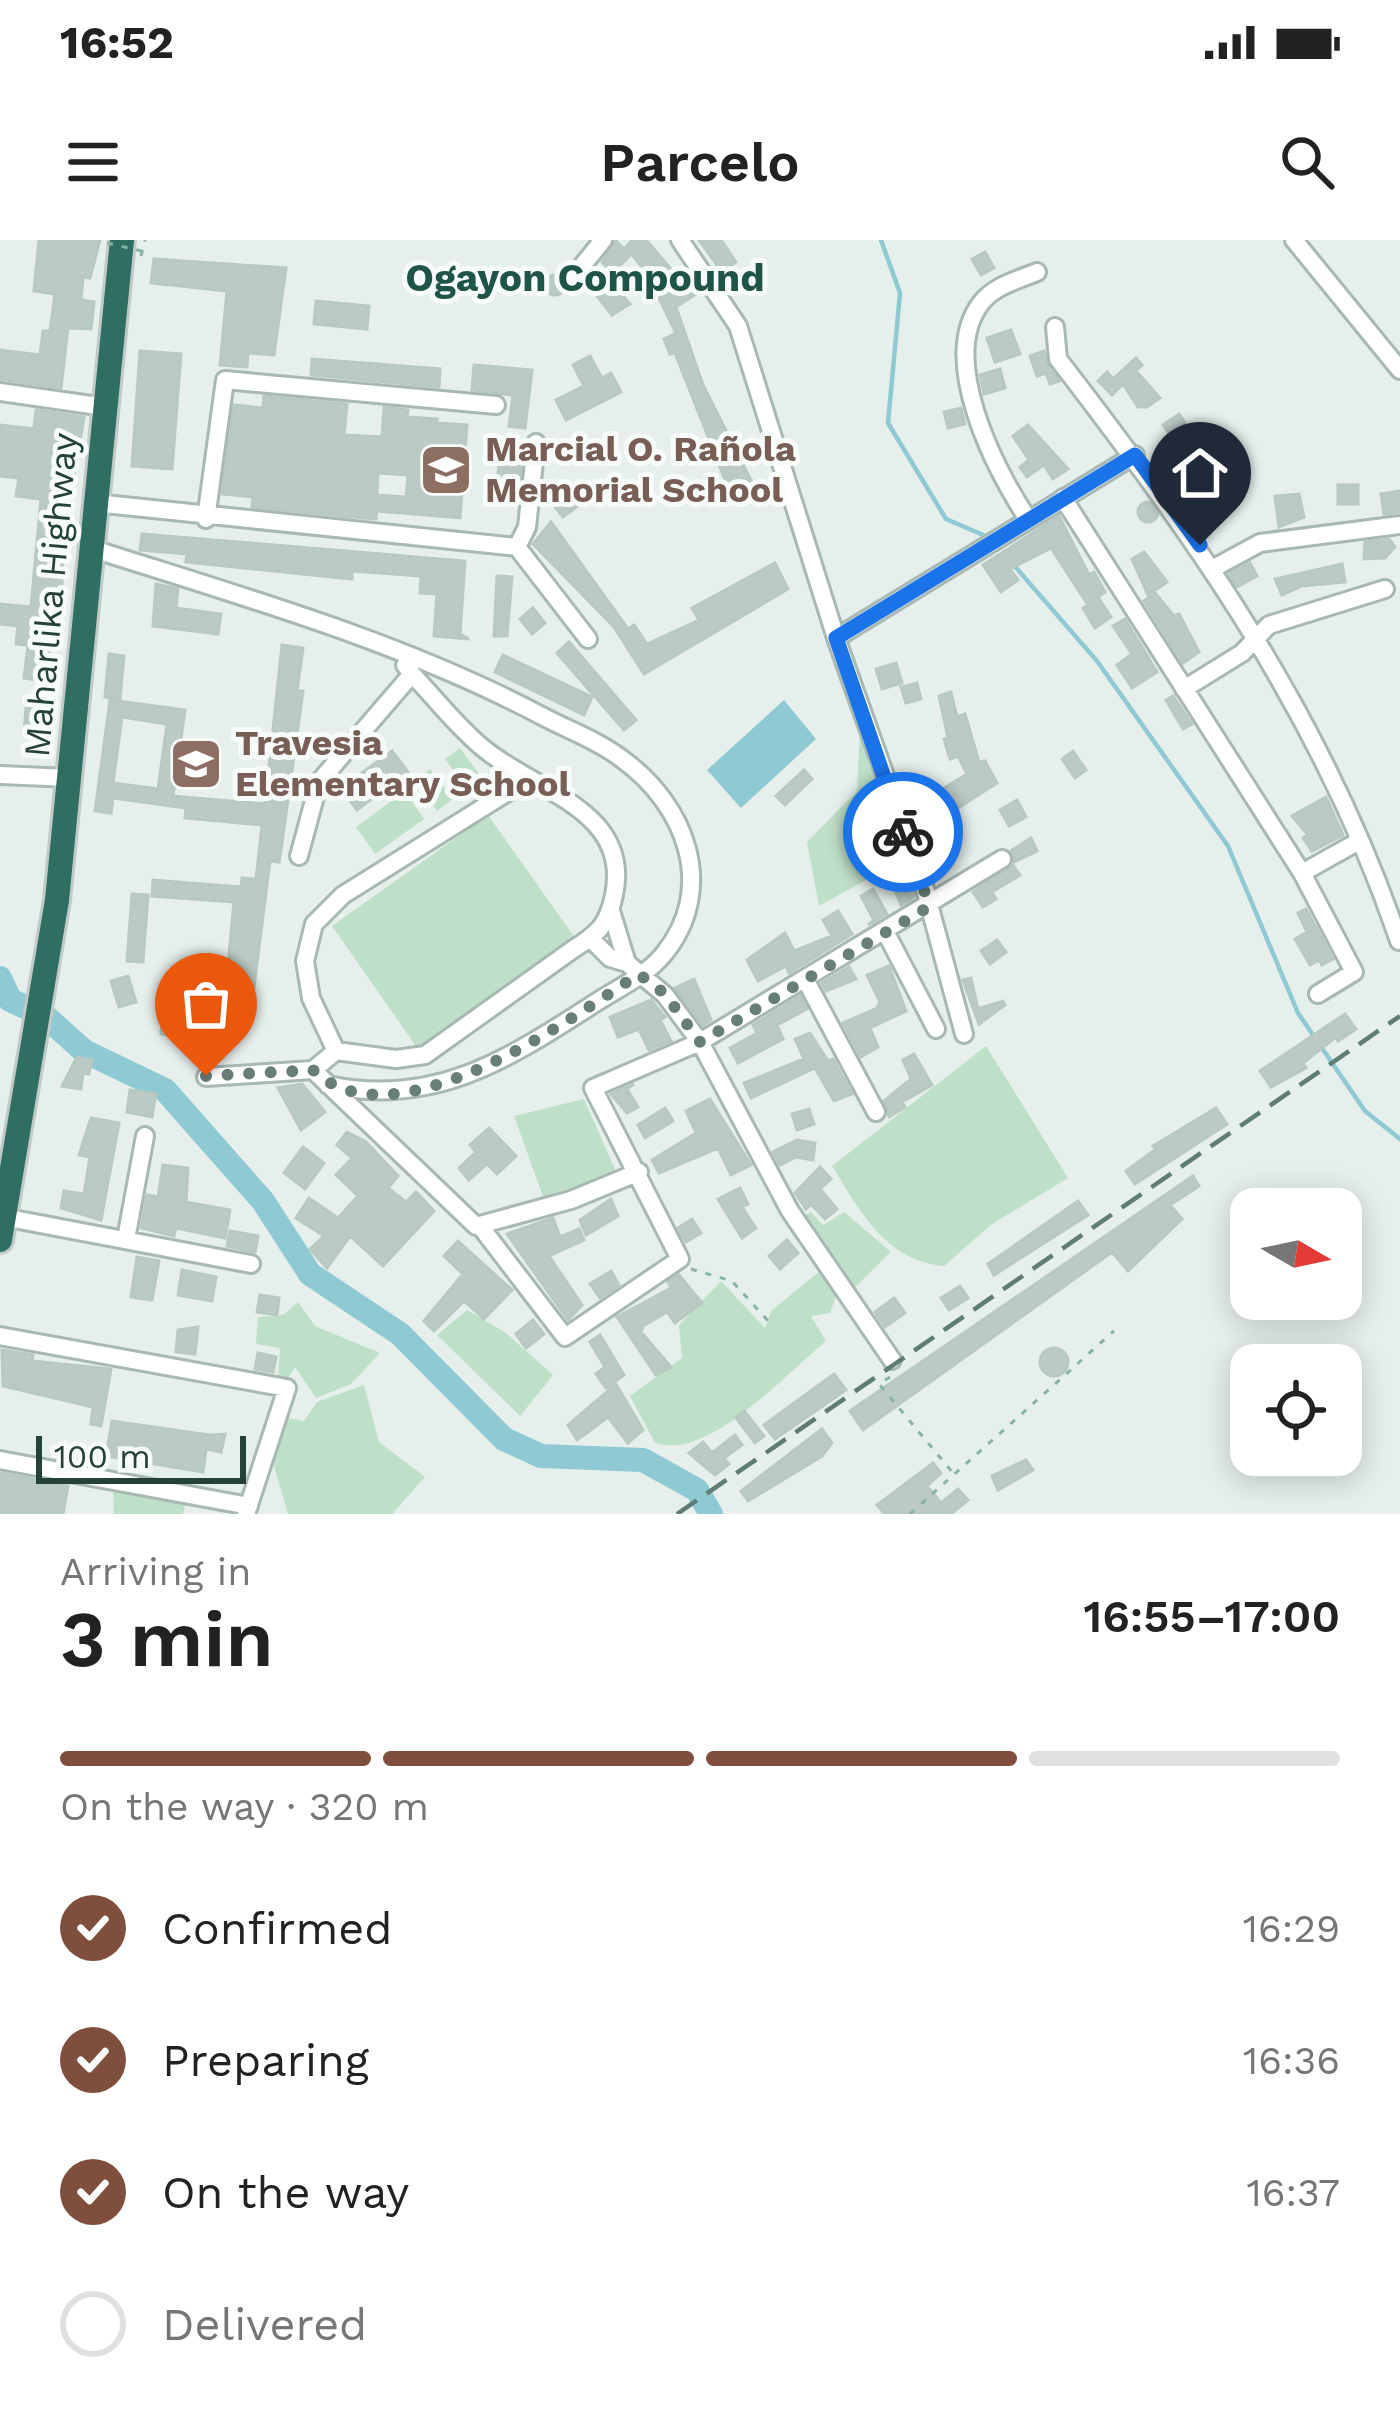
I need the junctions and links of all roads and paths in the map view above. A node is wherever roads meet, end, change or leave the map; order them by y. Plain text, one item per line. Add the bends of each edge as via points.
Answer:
1 (145, 240) edge
2 (603, 240) edge
3 (680, 240) edge
4 (1294, 240) edge
5 (124, 245) edge
6 (138, 266) dead end
7 (1037, 272) dead end
8 (574, 276) dead end
9 (1054, 327) dead end
10 (1400, 370) edge
11 (0, 392) edge
12 (105, 406) junction
13 (496, 406) dead end
14 (536, 443) dead end
15 (1135, 455) junction
16 (1063, 497) junction
17 (95, 503) junction
18 (206, 519) junction
19 (1028, 519) junction
20 (1400, 525) edge
21 (90, 548) junction
22 (518, 548) junction
23 (1212, 568) junction
24 (1385, 589) dead end
25 (1255, 637) junction
26 (836, 638) junction
27 (588, 639) dead end
28 (394, 650) junction
29 (412, 674) junction
30 (1184, 689) junction
31 (0, 775) edge
32 (70, 778) junction
33 (527, 780) junction
34 (1359, 841) junction
35 (298, 856) dead end
36 (1002, 859) dead end
37 (1302, 873) junction
38 (927, 908) junction
39 (610, 911) junction
40 (886, 933) junction
41 (593, 941) junction
42 (1399, 941) edge
43 (633, 968) junction
44 (805, 979) junction
45 (1318, 994) dead end
46 (936, 1029) dead end
47 (964, 1034) dead end
48 (700, 1042) junction
49 (336, 1052) junction
50 (313, 1070) junction
51 (206, 1076) dead end
52 (328, 1084) junction
53 (876, 1112) dead end
54 (145, 1136) dead end
55 (6, 1166) edge
56 (639, 1172) junction
57 (480, 1226) junction
58 (2, 1229) edge
59 (126, 1239) junction
60 (680, 1259) junction
61 (251, 1264) dead end
62 (769, 1322) dead end
63 (1114, 1331) dead end
64 (0, 1336) edge
65 (892, 1360) joint
66 (0, 1460) edge
67 (954, 1475) junction
68 (247, 1510) edge
69 (910, 1514) edge

1 - 5 path
2 - 8 street
3 - 26 street via 738,326
4 - 10 street
5 - 6 path
5 - 12 highway, Maharlika Highway
7 - 19 street via 983,300 973,316 968,377 990,455
9 - 15 street via 1058,359
11 - 12 street
12 - 17 highway, Maharlika Highway
13 - 18 street via 225,380
14 - 22 street
15 - 16 street
15 - 23 street
16 - 19 street
16 - 30 street
17 - 18 street
17 - 21 highway, Maharlika Highway
18 - 22 street
19 - 26 street
20 - 23 street via 1260,543
21 - 28 street
21 - 32 highway, Maharlika Highway
22 - 27 street
23 - 25 street
24 - 25 street via 1269,625
25 - 30 street
25 - 34 street
26 - 38 street
28 - 29 street
28 - 43 street via 482,685 623,759 661,796 683,830 694,882 658,961
29 - 33 street via 481,747
29 - 35 street via 319,782
30 - 37 street
31 - 32 street
32 - 55 highway, Maharlika Highway via 34,1038
33 - 39 street via 578,807 610,838 617,878
33 - 49 street via 343,895 314,924 305,962 310,998
34 - 37 street
34 - 42 street
36 - 38 street
37 - 45 street via 1354,972
38 - 40 street
38 - 47 street
39 - 41 street
39 - 43 street
40 - 44 street
40 - 46 street
41 - 43 street
41 - 49 street via 425,1054
43 - 48 street via 665,994
43 - 52 street via 502,1063 471,1075 392,1092
44 - 48 street
44 - 53 street
48 - 56 street via 593,1088
48 - 65 street via 790,1210
49 - 50 street
50 - 51 street
50 - 52 street
52 - 57 street via 463,1220
54 - 59 street
55 - 58 highway, Maharlika Highway
56 - 57 street
56 - 60 street
57 - 60 street via 565,1337
58 - 59 street
59 - 61 street
60 - 62 path via 693,1272 732,1281
63 - 67 path
64 - 68 street via 287,1388
65 - 67 path via 898,1371 879,1384
66 - 68 street
67 - 69 path

